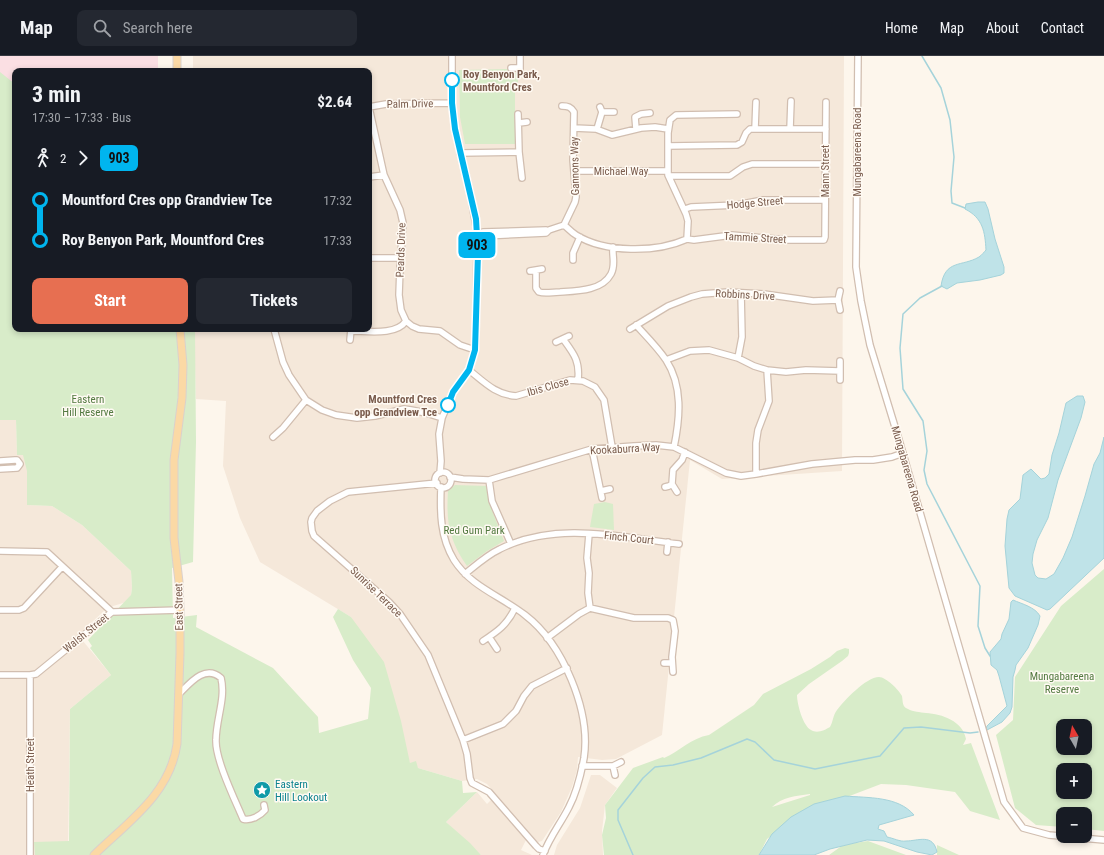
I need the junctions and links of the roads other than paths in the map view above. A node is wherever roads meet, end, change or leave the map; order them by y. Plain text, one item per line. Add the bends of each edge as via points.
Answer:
1 (177, 56) edge
2 (452, 56) edge
3 (520, 56) edge
4 (858, 56) edge
5 (177, 68) edge
6 (511, 68) dead end
7 (791, 101) dead end
8 (756, 102) dead end
9 (826, 102) dead end
10 (452, 103) junction
11 (372, 106) edge
12 (562, 106) dead end
13 (614, 112) dead end
14 (650, 113) dead end
15 (518, 114) dead end
16 (737, 114) dead end
17 (372, 121) edge
18 (518, 122) junction
19 (527, 122) dead end
20 (574, 128) junction
21 (597, 129) junction
22 (636, 129) junction
23 (668, 129) junction
24 (755, 129) junction
25 (790, 129) junction
26 (826, 129) junction
27 (668, 146) junction
28 (519, 152) junction
29 (460, 153) junction
30 (825, 164) junction
31 (522, 170) junction
32 (530, 170) dead end
33 (574, 170) junction
34 (668, 174) junction
35 (384, 175) junction
36 (372, 177) edge
37 (522, 178) dead end
38 (825, 200) junction
39 (684, 209) junction
40 (564, 225) junction
41 (477, 235) junction
42 (580, 237) junction
43 (687, 239) junction
44 (824, 240) joint
45 (613, 247) junction
46 (372, 258) edge
47 (401, 258) junction
48 (573, 260) dead end
49 (536, 270) dead end
50 (840, 291) dead end
51 (741, 292) junction
52 (838, 300) junction
53 (840, 310) dead end
54 (406, 321) junction
55 (636, 325) junction
56 (630, 329) dead end
57 (372, 331) edge
58 (180, 332) edge
59 (275, 332) edge
60 (351, 332) edge
61 (350, 340) dead end
62 (556, 342) dead end
63 (475, 350) junction
64 (738, 358) junction
65 (666, 360) junction
66 (840, 361) dead end
67 (469, 370) junction
68 (768, 370) junction
69 (840, 371) junction
70 (578, 380) junction
71 (840, 380) dead end
72 (306, 400) junction
73 (442, 418) junction
74 (273, 436) dead end
75 (612, 447) junction
76 (674, 447) junction
77 (592, 449) junction
78 (685, 452) junction
79 (903, 453) junction
80 (0, 461) edge
81 (0, 469) edge
82 (756, 474) junction
83 (443, 480) junction
84 (489, 480) junction
85 (672, 484) junction
86 (665, 486) dead end
87 (610, 489) dead end
88 (601, 491) junction
89 (677, 492) dead end
90 (602, 498) dead end
91 (590, 534) junction
92 (668, 542) junction
93 (511, 544) junction
94 (679, 544) dead end
95 (0, 551) edge
96 (667, 552) dead end
97 (62, 567) junction
98 (465, 574) junction
99 (515, 608) junction
100 (590, 608) junction
101 (0, 610) edge
102 (180, 610) junction
103 (112, 612) junction
104 (489, 637) junction
105 (547, 638) junction
106 (483, 641) dead end
107 (497, 649) dead end
108 (664, 663) dead end
109 (672, 663) junction
110 (567, 668) junction
111 (673, 672) dead end
112 (30, 675) junction
113 (0, 676) edge
114 (179, 694) junction
115 (463, 740) junction
116 (621, 762) dead end
117 (582, 766) junction
118 (613, 766) junction
119 (615, 775) dead end
120 (264, 805) dead end
121 (1104, 840) edge
122 (544, 853) edge
123 (30, 855) edge
124 (94, 855) edge

1 - 5 main road
2 - 10 street
3 - 6 street via 520,70
4 - 79 street, Mungabareena Road via 856,267 870,345
7 - 25 street
8 - 24 street
9 - 26 street, Mann Street
10 - 11 street, Palm Drive
10 - 29 street
12 - 20 street, Gannons Way via 572,108
13 - 21 street via 601,109
14 - 22 street via 635,117
15 - 18 street
16 - 23 street via 676,115 670,120
17 - 35 street, Peards Drive
18 - 19 street
18 - 28 street
20 - 21 street, Gannons Way
20 - 33 street, Gannons Way
21 - 22 street, Gannons Way via 612,135
22 - 23 street, Gannons Way
23 - 27 street
24 - 25 street
24 - 27 street via 750,129 737,145
25 - 26 street
26 - 30 street, Mann Street
27 - 34 street
28 - 29 street
28 - 31 street
29 - 41 street via 476,219
30 - 34 street, Michael Way via 752,164 730,176
30 - 38 street, Mann Street
31 - 32 street
31 - 37 street
33 - 34 street, Michael Way
33 - 40 street, Gannons Way via 575,202
34 - 39 street
35 - 36 street
35 - 47 street, Peards Drive via 403,220
38 - 39 street, Hodge Street via 763,200 737,205
38 - 44 street, Mann Street
39 - 43 street via 688,221
40 - 41 street via 546,233
40 - 42 street
41 - 63 street
42 - 45 street
42 - 48 street via 573,253
43 - 44 street, Tammie Street via 732,235 786,240
43 - 45 street via 645,249
45 - 49 street via 612,274 592,288 541,293 536,288
46 - 47 street
47 - 54 street, Peards Drive via 400,305
50 - 52 street
51 - 52 street, Robbins Drive via 813,301
51 - 55 street, Robbins Drive via 716,292 691,297 668,306
51 - 64 street via 742,337
52 - 53 street
54 - 57 street via 400,328 390,331
54 - 63 street via 418,329 440,331 460,345
55 - 56 street, Robbins Drive
55 - 65 street
58 - 102 main road, East Street via 182,398 174,460 174,538
59 - 72 street via 283,362
60 - 61 street
62 - 70 street via 566,337 576,358
63 - 67 street
64 - 65 street via 709,350 690,351
64 - 68 street via 750,365
65 - 76 street via 678,398 679,418
66 - 69 street
67 - 70 street, Ibis Close via 494,391 507,396
67 - 73 street via 453,392
68 - 69 street
68 - 82 street via 769,401 758,430
69 - 71 street
70 - 75 street, Ibis Close via 591,384 602,395
72 - 73 street via 322,410 347,417 375,416 404,410
72 - 74 street
73 - 83 street via 439,434
75 - 76 street, Kookaburra Way
75 - 77 street, Kookaburra Way
76 - 78 street, Kookaburra Way
77 - 84 street, Kookaburra Way
77 - 88 street
78 - 82 street, Kookaburra Way via 726,474
78 - 85 street via 673,470
79 - 82 street, Kookaburra Way via 873,460 812,464
79 - 121 street, Mungabareena Road via 1004,802 1023,828 1049,835
80 - 81 street via 17,460 20,464 17,468
83 - 84 street, Kookaburra Way
83 - 98 street via 441,500 445,540 455,561
83 - 115 street, Sunrise Terrace via 348,492 317,511 312,518 312,530 314,536 400,614 428,655
84 - 93 street via 492,501
85 - 86 street
85 - 89 street
87 - 88 street
88 - 90 street
91 - 92 street, Finch Court
91 - 93 street, Finch Court via 547,534
91 - 100 street via 587,558
92 - 94 street, Finch Court
92 - 96 street, Finch Court
93 - 98 street, Finch Court via 489,555
95 - 97 street via 47,552
97 - 101 street via 24,608
97 - 103 street
98 - 99 street via 477,585
99 - 104 street via 501,628
99 - 105 street
100 - 105 street
100 - 109 street via 634,618 673,620 675,631
102 - 103 street, Walsh Street
102 - 114 main road, East Street
103 - 112 street, Walsh Street via 42,670
104 - 106 street
104 - 107 street
105 - 110 street
108 - 109 street
109 - 111 street
110 - 115 street via 532,686 516,711 503,724
110 - 117 street via 583,722 585,746
112 - 113 street, Walsh Street
112 - 123 street, Heath Street
114 - 120 street via 205,672 214,673 220,678 222,693 216,740 222,766 243,819 251,819 262,813 265,810
114 - 124 main road, East Street via 175,757 162,786 147,805
115 - 122 street, Sunrise Terrace via 472,783 489,792
116 - 118 street
117 - 118 street
117 - 122 street via 570,806
118 - 119 street

